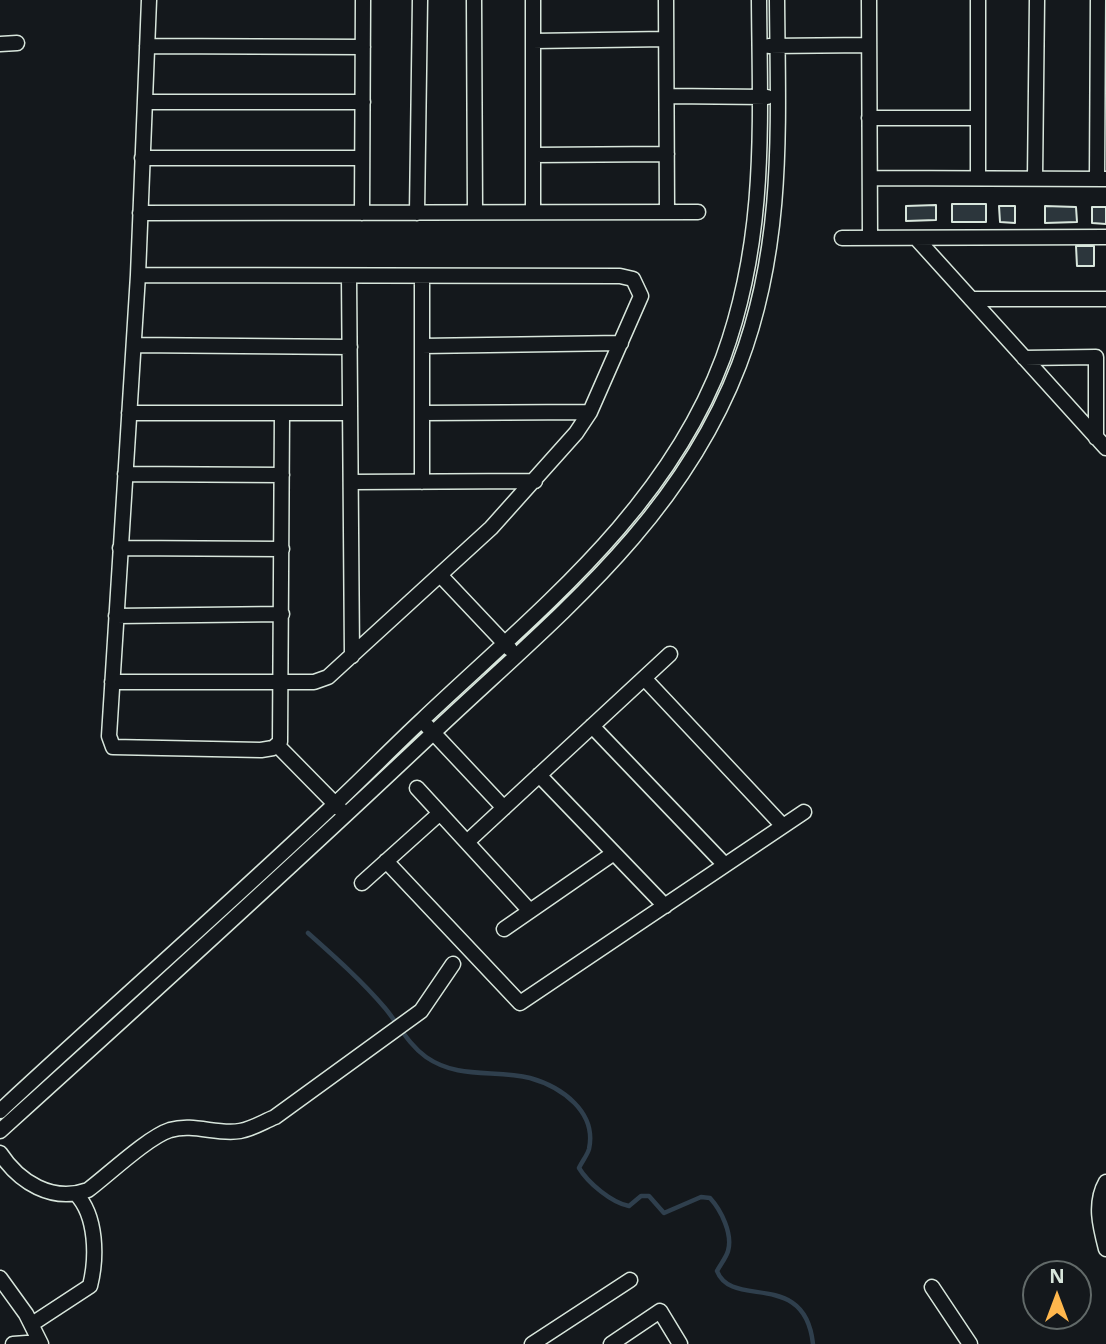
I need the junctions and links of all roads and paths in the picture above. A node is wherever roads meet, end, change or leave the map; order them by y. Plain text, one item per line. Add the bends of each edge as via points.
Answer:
1 (149, 0) edge
2 (363, 0) edge
3 (419, 0) edge
4 (474, 0) edge
5 (533, 0) edge
6 (666, 0) edge
7 (760, 0) edge
8 (777, 0) edge
9 (869, 0) edge
10 (1037, 0) edge
11 (1098, 0) edge
12 (974, 1) edge
13 (666, 39) junction
14 (533, 41) junction
15 (17, 43) dead end
16 (0, 44) edge
17 (869, 45) junction
18 (147, 46) junction
19 (760, 46) junction
20 (777, 46) junction
21 (363, 47) junction
22 (667, 96) junction
23 (760, 97) junction
24 (778, 97) junction
25 (363, 102) junction
26 (145, 103) junction
27 (869, 118) junction
28 (978, 118) junction
29 (1102, 121) edge
30 (667, 154) junction
31 (533, 155) junction
32 (142, 158) junction
33 (362, 158) junction
34 (870, 178) junction
35 (978, 178) junction
36 (1035, 178) junction
37 (1101, 179) edge
38 (475, 212) junction
39 (533, 212) junction
40 (667, 212) junction
41 (698, 212) dead end
42 (140, 213) junction
43 (362, 213) junction
44 (417, 213) junction
45 (1106, 237) edge
46 (842, 238) dead end
47 (870, 238) junction
48 (916, 238) junction
49 (138, 275) junction
50 (349, 276) junction
51 (422, 276) junction
52 (971, 299) junction
53 (1106, 299) edge
54 (737, 313) junction
55 (754, 320) junction
56 (621, 343) junction
57 (134, 345) junction
58 (422, 346) junction
59 (350, 347) junction
60 (1024, 358) junction
61 (590, 412) junction
62 (129, 413) junction
63 (282, 413) junction
64 (350, 413) junction
65 (422, 414) junction
66 (1101, 443) edge
67 (673, 458) junction
68 (688, 468) junction
69 (125, 474) junction
70 (282, 475) junction
71 (535, 481) junction
72 (351, 482) junction
73 (422, 482) junction
74 (120, 548) junction
75 (282, 548) junction
76 (441, 576) junction
77 (282, 614) junction
78 (116, 615) junction
79 (505, 644) junction
80 (670, 654) dead end
81 (352, 656) junction
82 (517, 657) junction
83 (645, 678) junction
84 (112, 682) junction
85 (282, 682) junction
86 (421, 720) junction
87 (592, 726) junction
88 (433, 733) junction
89 (277, 745) junction
90 (539, 775) junction
91 (417, 788) dead end
92 (335, 804) junction
93 (504, 808) junction
94 (804, 812) dead end
95 (440, 813) junction
96 (347, 816) junction
97 (783, 826) junction
98 (467, 842) junction
99 (614, 853) junction
100 (386, 861) junction
101 (725, 865) junction
102 (362, 883) dead end
103 (665, 905) junction
104 (530, 911) junction
105 (504, 929) dead end
106 (453, 964) dead end
107 (0, 1111) edge
108 (0, 1131) edge
109 (0, 1153) edge
110 (1106, 1182) edge
111 (76, 1194) junction
112 (1106, 1250) edge
113 (0, 1278) edge
114 (630, 1280) dead end
115 (932, 1287) dead end
116 (32, 1324) junction
117 (40, 1343) edge
118 (13, 1344) edge
119 (531, 1344) edge
120 (611, 1344) edge
121 (680, 1344) edge
122 (970, 1344) edge

1 - 18 street
2 - 21 street
3 - 44 street
4 - 38 street
5 - 14 street
6 - 13 street
7 - 19 street
8 - 20 street
9 - 17 street
10 - 36 street
11 - 29 street
12 - 28 street
13 - 14 street
13 - 22 street
14 - 31 street
15 - 16 street
17 - 20 street
17 - 27 street
18 - 21 street
18 - 26 street
19 - 20 street
19 - 23 street
20 - 24 street
21 - 25 street
22 - 23 street
22 - 30 street
23 - 24 street
23 - 54 street via 757,218
24 - 55 street via 775,220
25 - 26 street
25 - 33 street
26 - 32 street
27 - 28 street
27 - 34 street
28 - 35 street
29 - 37 street
30 - 31 street
30 - 40 street
31 - 39 street
32 - 33 street
32 - 42 street
33 - 43 street
34 - 35 street
34 - 47 street
35 - 36 street
36 - 37 street
38 - 39 street
38 - 44 street
39 - 40 street
40 - 41 street
42 - 43 street
42 - 49 street
43 - 44 street
45 - 48 street
46 - 47 street
47 - 48 street
48 - 52 street
49 - 50 street
49 - 57 street
50 - 51 street
50 - 59 street
51 - 56 street via 627,277 637,283 641,296
51 - 58 street
52 - 53 street
52 - 60 street
54 - 55 street
54 - 67 street via 710,389
55 - 68 street via 726,396
56 - 58 street
56 - 61 street
57 - 59 street
57 - 62 street
58 - 65 street
59 - 64 street
60 - 66 street
60 - 66 street via 1096,358
61 - 65 street
61 - 71 street
62 - 63 street
62 - 69 street
63 - 64 street
63 - 70 street
64 - 72 street
65 - 73 street
67 - 68 street
67 - 79 street via 601,551
68 - 82 street via 614,563
69 - 70 street
69 - 74 street
70 - 75 street
71 - 73 street
71 - 76 street
72 - 73 street
72 - 81 street
74 - 75 street
74 - 78 street
75 - 77 street
76 - 79 street
76 - 81 street
77 - 78 street
77 - 85 street
78 - 84 street
79 - 82 street
79 - 86 street
80 - 83 street
81 - 85 street via 323,679
82 - 88 street
83 - 87 street
83 - 97 street
84 - 85 street
84 - 89 street via 109,736 113,747 261,750
85 - 89 street via 282,737
86 - 88 street
86 - 92 street
87 - 90 street
87 - 101 street
88 - 93 street
88 - 96 street
89 - 92 street
90 - 93 street
90 - 99 street
91 - 95 street
92 - 96 street
92 - 107 street
93 - 98 street
94 - 97 street
95 - 98 street
95 - 100 street
96 - 108 street
97 - 101 street
98 - 104 street
99 - 103 street
99 - 104 street
100 - 102 street
100 - 103 street via 520,1003
101 - 103 street
104 - 105 street
106 - 111 street via 421,1011 275,1117 237,1132 170,1130
109 - 111 street via 21,1179 47,1191
110 - 112 street via 1099,1196 1099,1212
111 - 116 street via 85,1204 92,1234 96,1264 90,1286
113 - 116 street
114 - 119 street
115 - 122 street
116 - 117 street
117 - 118 street
120 - 121 street via 660,1311

